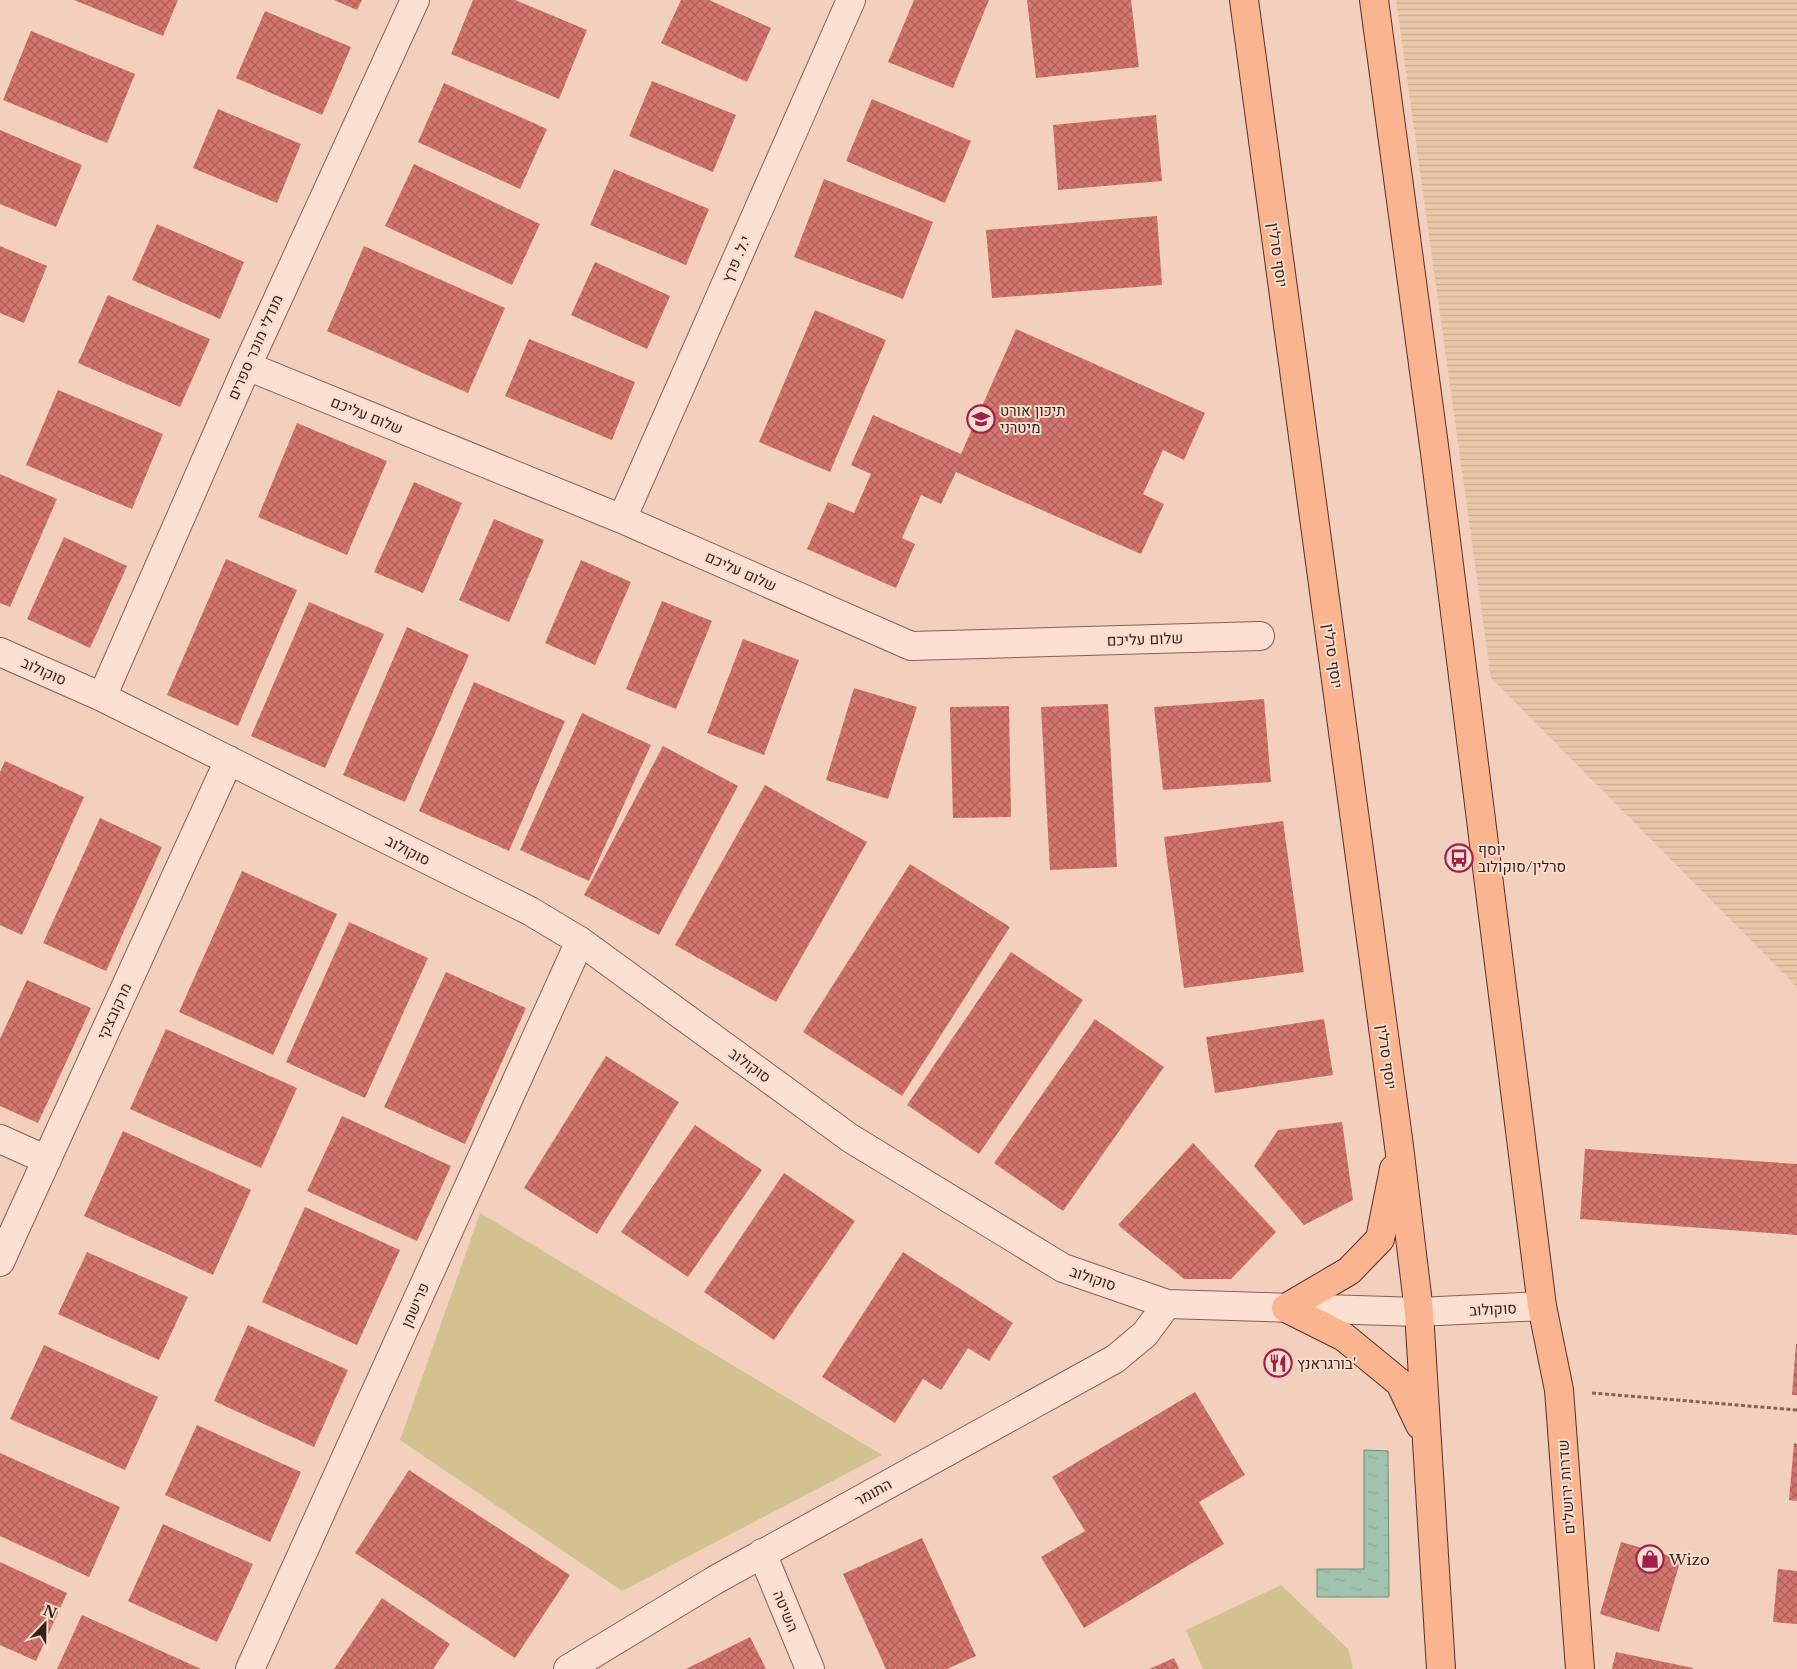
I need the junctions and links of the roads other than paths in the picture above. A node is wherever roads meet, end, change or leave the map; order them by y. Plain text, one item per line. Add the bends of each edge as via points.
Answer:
1 (415, 0) edge
2 (851, 0) edge
3 (1244, 0) edge
4 (1374, 0) edge
5 (247, 366) junction
6 (622, 518) junction
7 (1260, 636) dead end
8 (0, 652) edge
9 (102, 697) junction
10 (229, 760) junction
11 (580, 941) junction
12 (0, 1139) edge
13 (1399, 1146) junction
14 (46, 1160) junction
15 (0, 1262) edge
16 (1167, 1304) junction
17 (1542, 1306) junction
18 (1286, 1308) junction
19 (1418, 1312) junction
20 (1426, 1437) junction
21 (762, 1553) junction
22 (250, 1669) edge
23 (568, 1669) edge
24 (810, 1669) edge
25 (1441, 1669) edge
26 (1580, 1669) edge

1 - 5 street, מנדלי מוכר ספרים
2 - 6 street, י.ל. פרץ
3 - 13 main road, יוסף סרלין
4 - 17 main road via 1434,443
5 - 6 street, שלום עליכם
5 - 9 street, מנדלי מוכר ספרים
6 - 7 street, שלום עליכם via 912,646
8 - 9 street, סוקולוב
9 - 10 street, סוקולוב
10 - 11 street, סוקולוב via 530,911
10 - 14 street, מרקובצקי
11 - 16 street, סוקולוב via 850,1138 1063,1268
11 - 22 street, פרישמן
12 - 14 street
13 - 18 main road via 1380,1239 1349,1271
13 - 19 main road, יוסף סרלין
14 - 15 street, מרקובצקי
16 - 18 street, סוקולוב
16 - 21 street, התומר via 1145,1334 1115,1359
17 - 19 street, סוקולוב
17 - 26 main road, שדרות ירושלים via 1559,1390
18 - 19 street, סוקולוב
18 - 20 main road via 1344,1337 1400,1383
19 - 20 main road
20 - 25 main road
21 - 23 street, התומר
21 - 24 street, השיטה

